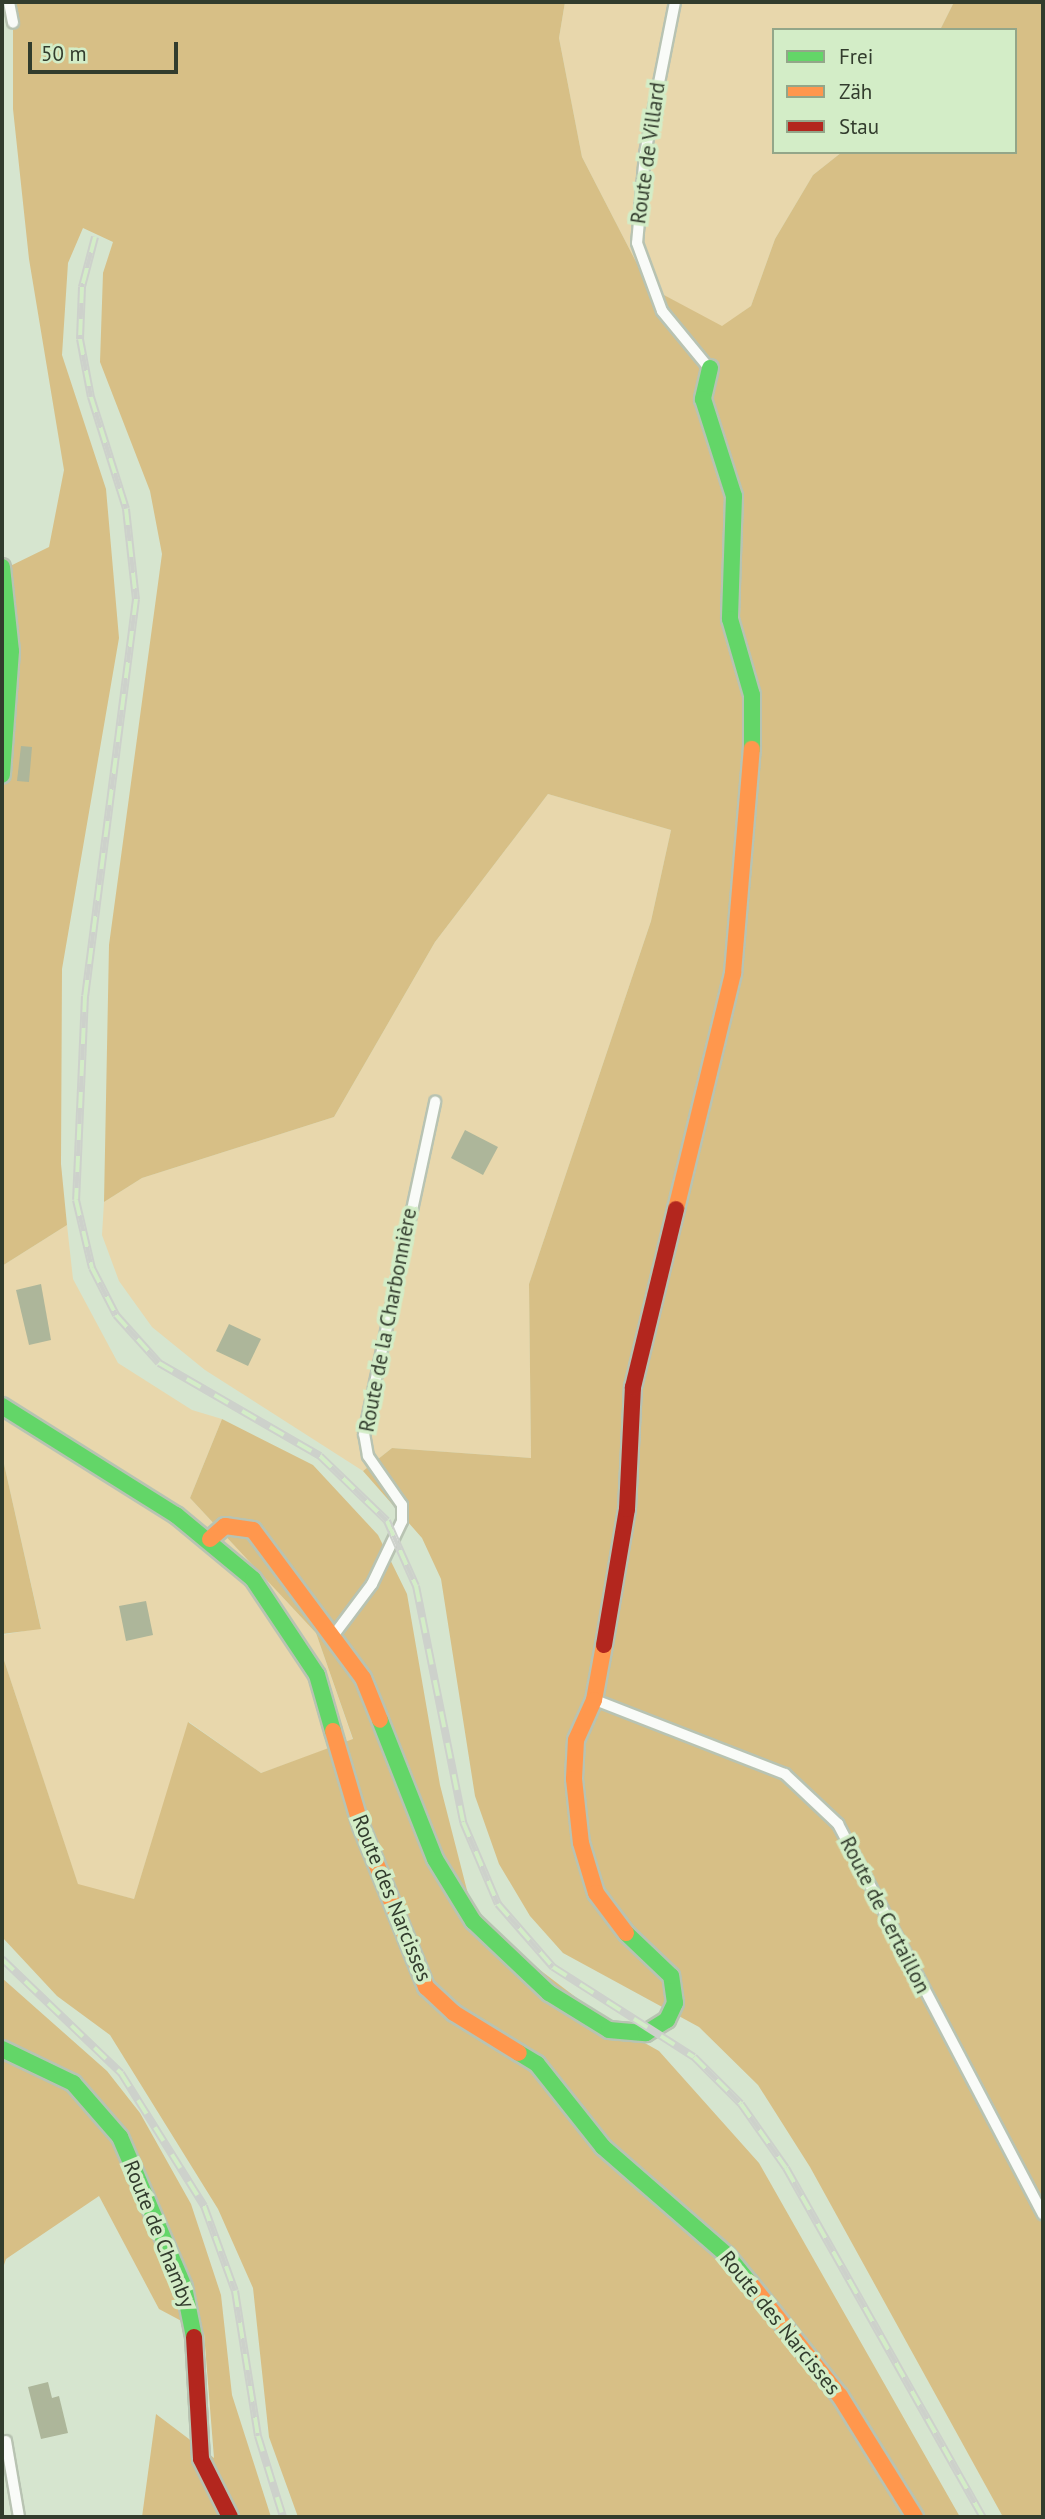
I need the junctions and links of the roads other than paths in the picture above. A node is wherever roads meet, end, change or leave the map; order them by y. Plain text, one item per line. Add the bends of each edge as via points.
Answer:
1 (9, 2) edge
2 (675, 2) edge
3 (13, 23) dead end
4 (709, 368) joint
5 (2, 567) edge
6 (2, 775) edge
7 (435, 1102) dead end
8 (2, 1406) edge
9 (210, 1539) junction
10 (332, 1637) junction
11 (594, 1699) junction
12 (2, 2049) edge
13 (1043, 2214) edge
14 (6, 2441) dead end
15 (19, 2517) edge
16 (230, 2517) edge
17 (915, 2517) edge

1 - 3 lane
2 - 4 lane, Route de Villard via 645,154 636,243 662,311
4 - 11 street via 703,399 734,496 730,619 752,695 752,787 723,1029 633,1387 627,1509
5 - 6 street via 11,651
7 - 10 lane, Route de la Charbonnière via 364,1434 368,1456 402,1505 401,1521 372,1584
8 - 9 street, Route des Narcisses
9 - 10 street via 225,1526 253,1530
9 - 17 street, Route des Narcisses via 259,1587 317,1675 361,1826 426,1987 454,2013 547,2073 603,2147 727,2255 840,2396
10 - 11 street via 373,1696 402,1785 473,1921 548,1993 609,2030 638,2035 667,2020 676,1994 665,1965 604,1907 585,1861 576,1810 576,1740
11 - 13 lane, Route de Certaillon via 785,1774 838,1824
12 - 16 street, Route de Chamby via 73,2083 120,2137 191,2312 201,2459
14 - 15 lane

